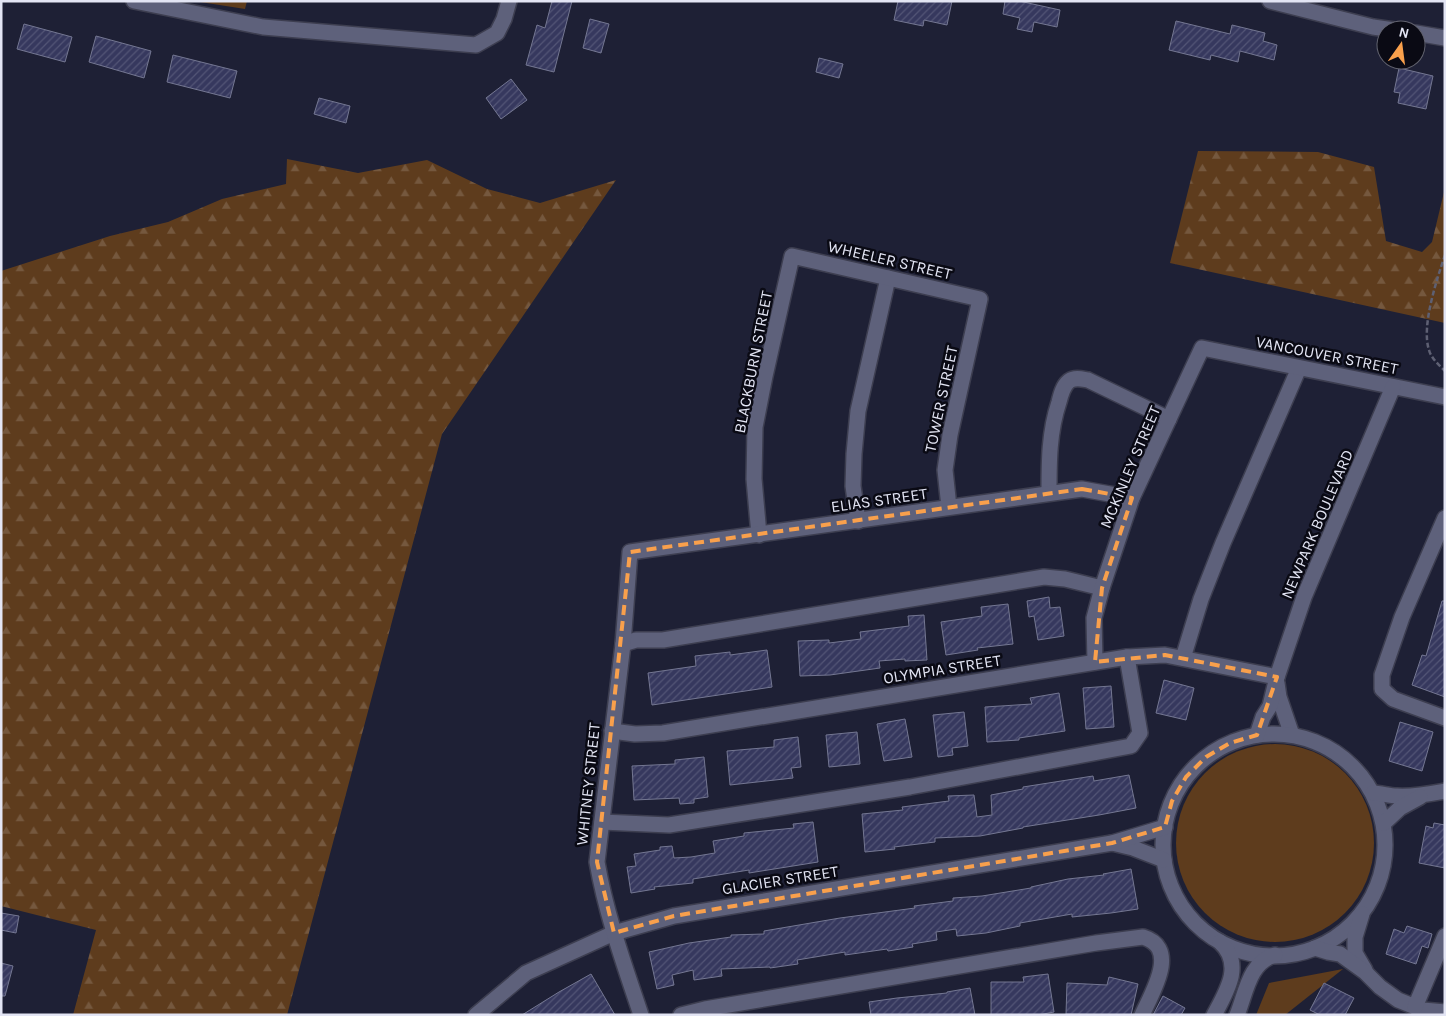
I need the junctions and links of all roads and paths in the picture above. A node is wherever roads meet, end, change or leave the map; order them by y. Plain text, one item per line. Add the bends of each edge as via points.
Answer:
1 (134, 1) edge
2 (509, 1) edge
3 (1270, 1) edge
4 (1376, 27) edge
5 (1426, 33) edge
6 (1444, 33) edge
7 (1445, 255) edge
8 (792, 256) joint
9 (888, 278) junction
10 (980, 299) joint
11 (1202, 348) joint
12 (1299, 368) junction
13 (1445, 372) edge
14 (1393, 387) junction
15 (1445, 397) edge
16 (1169, 419) junction
17 (1049, 493) junction
18 (1132, 498) junction
19 (949, 507) junction
20 (1445, 518) edge
21 (858, 520) junction
22 (759, 534) junction
23 (630, 552) joint
24 (1102, 588) junction
25 (623, 644) junction
26 (1127, 657) junction
27 (1183, 658) junction
28 (1096, 662) junction
29 (1277, 677) junction
30 (1445, 718) edge
31 (612, 731) junction
32 (1257, 735) junction
33 (1292, 735) junction
34 (1445, 791) edge
35 (1373, 793) junction
36 (1426, 794) junction
37 (602, 822) junction
38 (1384, 823) junction
39 (1165, 827) junction
40 (1112, 843) junction
41 (1164, 860) junction
42 (1363, 912) junction
43 (614, 933) junction
44 (1445, 936) edge
45 (1217, 939) junction
46 (1315, 948) junction
47 (1275, 955) junction
48 (1365, 972) junction
49 (1416, 1007) junction
50 (1445, 1012) edge
51 (476, 1015) edge
52 (641, 1015) edge
53 (682, 1015) edge
54 (1142, 1015) edge
55 (1214, 1015) edge
56 (1237, 1015) edge

1 - 2 street via 263,27 476,45 497,33
3 - 4 street
5 - 6 street
7 - 13 path via 1427,319 1426,335 1429,350
8 - 9 street, WHEELER STREET
8 - 22 street, BLACKBURN STREET via 755,427 754,479
9 - 10 street, WHEELER STREET
9 - 21 street via 858,411 853,486
10 - 19 street, TOWER STREET via 950,435 945,470
11 - 12 street, VANCOUVER STREET
11 - 16 street, MCKINLEY STREET
12 - 14 street, VANCOUVER STREET
12 - 27 street via 1200,599
14 - 15 street, VANCOUVER STREET
14 - 29 street, NEWPARK BOULEVARD via 1304,597
16 - 17 street via 1088,380 1068,382 1063,388 1052,429
16 - 18 street, MCKINLEY STREET
17 - 18 street, ELIAS STREET via 1082,489
17 - 19 street, ELIAS STREET
18 - 24 street, MCKINLEY STREET
19 - 21 street, ELIAS STREET
20 - 30 street via 1402,617 1382,675 1382,689 1393,699
21 - 22 street, ELIAS STREET
22 - 23 street, ELIAS STREET
23 - 25 street, WHITNEY STREET
24 - 25 street via 1044,577
24 - 28 street, MCKINLEY STREET via 1094,618
25 - 31 street, WHITNEY STREET
26 - 27 street, OLYMPIA STREET via 1165,654
26 - 28 street, OLYMPIA STREET
26 - 37 street via 1140,733 1131,746 910,787 669,825
27 - 29 street, OLYMPIA STREET
28 - 31 street, OLYMPIA STREET via 663,733
29 - 32 street, NEWPARK BOULEVARD via 1270,706
29 - 33 street, NEWPARK BOULEVARD via 1279,697
31 - 37 street, WHITNEY STREET
32 - 33 street
32 - 39 street via 1230,743 1206,757 1186,777 1172,801
33 - 35 street via 1317,742 1340,754
34 - 36 street
35 - 36 street via 1396,796
35 - 38 street
36 - 38 street via 1402,807
37 - 43 street, WHITNEY STREET via 597,862
38 - 42 street via 1386,854 1378,885
39 - 40 street, GLACIER STREET
39 - 41 street
40 - 41 street, GLACIER STREET
40 - 43 street, GLACIER STREET via 674,916
41 - 45 street via 1177,897 1201,928
42 - 46 street via 1342,933
42 - 48 street via 1355,937 1355,951
43 - 51 street, GLACIER STREET via 526,974
43 - 52 street, WHITNEY STREET
44 - 49 street
45 - 47 street via 1255,954
45 - 55 street via 1226,947 1233,970
46 - 47 street
46 - 48 street via 1340,954
47 - 56 street via 1260,963 1253,972
48 - 49 street via 1398,1000
49 - 50 street
53 - 54 street via 1143,937 1151,939 1162,959 1161,971

